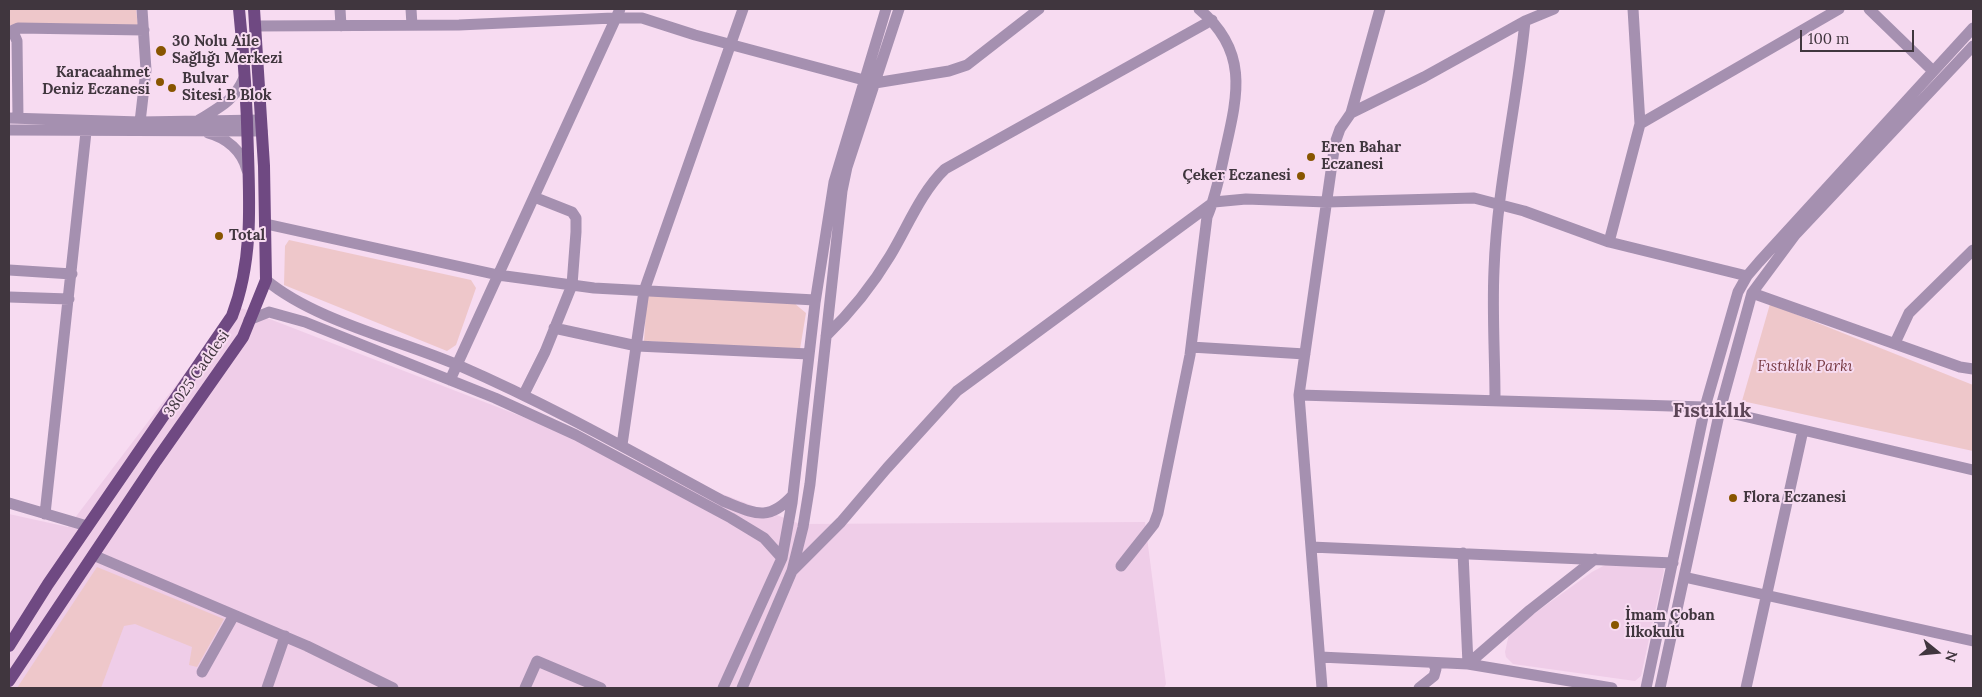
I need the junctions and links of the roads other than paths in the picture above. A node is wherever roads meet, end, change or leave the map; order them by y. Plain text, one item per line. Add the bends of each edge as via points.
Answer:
1 (142, 9) edge
2 (239, 9) edge
3 (254, 9) edge
4 (340, 9) edge
5 (411, 9) edge
6 (743, 9) edge
7 (886, 9) edge
8 (899, 9) edge
9 (1039, 9) edge
10 (1198, 9) edge
11 (1380, 9) edge
12 (1554, 9) edge
13 (1633, 9) edge
14 (1839, 9) edge
15 (1869, 9) edge
16 (619, 13) edge
17 (549, 15) edge
18 (1212, 20) junction
19 (1526, 21) junction
20 (412, 25) junction
21 (255, 26) junction
22 (340, 26) junction
23 (1973, 28) edge
24 (144, 30) junction
25 (9, 32) edge
26 (730, 44) junction
27 (1973, 46) edge
28 (1933, 71) junction
29 (244, 78) junction
30 (870, 82) junction
31 (1351, 113) junction
32 (13, 118) edge
33 (140, 122) junction
34 (1640, 124) junction
35 (196, 126) junction
36 (247, 126) junction
37 (262, 126) junction
38 (9, 130) edge
39 (86, 132) junction
40 (249, 179) junction
41 (534, 197) junction
42 (1214, 202) junction
43 (1327, 202) junction
44 (1500, 204) junction
45 (266, 224) junction
46 (1609, 242) junction
47 (1973, 250) edge
48 (9, 270) edge
49 (72, 274) junction
50 (498, 275) junction
51 (1747, 276) junction
52 (266, 280) junction
53 (572, 285) junction
54 (644, 291) junction
55 (1752, 293) junction
56 (9, 296) edge
57 (69, 298) junction
58 (815, 300) junction
59 (250, 320) junction
60 (554, 328) junction
61 (826, 336) junction
62 (1895, 344) junction
63 (637, 346) junction
64 (1191, 347) junction
65 (809, 354) junction
66 (1305, 354) junction
67 (457, 365) junction
68 (1973, 369) edge
69 (450, 380) junction
70 (524, 394) junction
71 (1299, 395) junction
72 (1495, 399) junction
73 (1705, 407) junction
74 (1720, 410) junction
75 (1803, 430) junction
76 (622, 446) junction
77 (1973, 470) edge
78 (793, 496) junction
79 (9, 503) edge
80 (753, 513) junction
81 (45, 514) junction
82 (740, 524) junction
83 (87, 526) junction
84 (1310, 547) junction
85 (1463, 553) junction
86 (92, 555) junction
87 (782, 558) junction
88 (1595, 559) junction
89 (1673, 563) junction
90 (1121, 566) dead end
91 (792, 572) junction
92 (1684, 577) junction
93 (1768, 596) junction
94 (234, 615) junction
95 (285, 636) junction
96 (1973, 641) edge
97 (9, 646) edge
98 (1320, 657) junction
99 (1433, 662) junction
100 (1468, 664) junction
101 (202, 672) dead end
102 (9, 681) edge
103 (266, 688) edge
104 (393, 688) edge
105 (525, 688) edge
106 (601, 688) edge
107 (723, 688) edge
108 (742, 688) edge
109 (1322, 688) edge
110 (1419, 688) edge
111 (1612, 688) edge
112 (1646, 688) edge
113 (1660, 688) edge
114 (1746, 688) edge

1 - 24 street
2 - 29 main road, 38025 Caddesi
3 - 21 main road, 38025 Caddesi
4 - 22 street
5 - 20 street
6 - 26 street
7 - 30 street
8 - 30 street
9 - 30 street via 967,65 949,71
10 - 18 street
11 - 31 street
12 - 19 street
13 - 34 street
14 - 34 street
15 - 28 street
16 - 17 street
16 - 26 street
16 - 41 street
17 - 20 street
18 - 42 street via 1225,36 1231,51 1237,90
18 - 61 street via 945,169 858,302
19 - 31 street via 1424,78
19 - 44 street
20 - 22 street
21 - 22 street
21 - 37 main road, 38025 Caddesi
23 - 28 street
24 - 25 street via 18,28
24 - 33 street via 146,70
25 - 32 street via 17,41
26 - 30 street
26 - 54 street
27 - 55 street via 1795,235
28 - 51 street
29 - 35 street via 238,93
29 - 36 main road, 38025 Caddesi
30 - 58 street via 834,182
30 - 61 street via 842,191
31 - 43 street via 1335,143
32 - 33 street
33 - 35 street
34 - 46 street
35 - 36 street
35 - 39 street
35 - 40 street via 240,152
36 - 37 street
36 - 40 main road, 38025 Caddesi
37 - 45 main road, 38025 Caddesi
38 - 39 street
39 - 49 street
40 - 83 main road, 38025 Caddesi via 246,261 241,294 232,316
41 - 50 street
41 - 53 street via 565,208 576,218
42 - 43 street via 1246,199
42 - 64 street via 1207,217
42 - 91 street via 957,391 841,522
43 - 44 street via 1474,198
43 - 66 street
44 - 46 street
44 - 72 street via 1494,270
45 - 50 street
45 - 52 main road, 38025 Caddesi
46 - 51 street
47 - 62 street via 1909,313
48 - 49 street
49 - 57 street
50 - 53 street
50 - 67 street
51 - 73 street via 1738,292
52 - 59 main road, 38025 Caddesi
52 - 67 street via 327,315
53 - 54 street
53 - 60 street
54 - 58 street
54 - 63 street
55 - 62 street
55 - 74 street
56 - 57 street
57 - 81 street
58 - 65 street
59 - 69 street via 264,312 283,315
59 - 86 main road, 38025 Caddesi via 242,338
60 - 63 street
60 - 70 street
61 - 91 street via 810,484
62 - 68 street
63 - 65 street
63 - 76 street
64 - 66 street
64 - 90 street via 1158,512 1154,524
65 - 78 street
66 - 71 street
67 - 69 street
67 - 70 street
69 - 82 street via 576,435
70 - 76 street
71 - 72 street
71 - 84 street
72 - 73 street
73 - 74 street
73 - 89 street
74 - 75 street
74 - 92 street
75 - 77 street
75 - 93 street
76 - 80 street via 723,501
78 - 80 street via 779,509 767,514
78 - 87 street
79 - 81 street
80 - 82 street via 752,525
81 - 83 street
82 - 87 street via 764,538
83 - 97 main road, 38025 Caddesi
84 - 85 street
84 - 98 street
85 - 88 street
85 - 100 street
86 - 94 street
86 - 102 main road, 38025 Caddesi
87 - 107 street
88 - 89 street
88 - 100 street
89 - 112 street
91 - 108 street
92 - 93 street
92 - 113 street
93 - 96 street
93 - 114 street
94 - 95 street
94 - 101 street
95 - 103 street
95 - 104 street
98 - 99 street
98 - 109 street
99 - 100 street
99 - 110 street via 1434,676
100 - 111 street
105 - 106 street via 537,661

